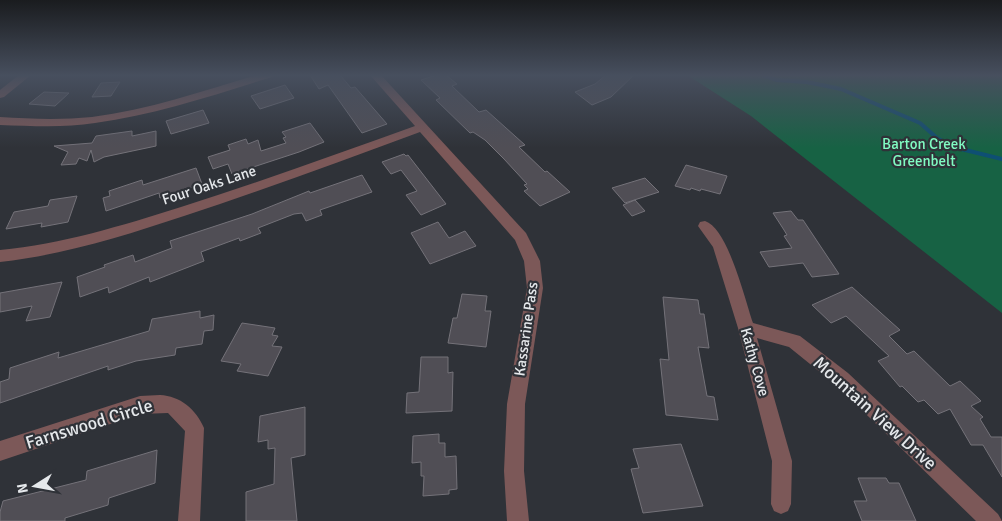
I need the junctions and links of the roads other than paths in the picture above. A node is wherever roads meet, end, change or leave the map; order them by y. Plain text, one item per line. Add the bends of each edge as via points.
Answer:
1 (179, 99) edge
2 (397, 99) edge
3 (0, 121) edge
4 (424, 128) junction
5 (705, 226) dead end
6 (0, 256) edge
7 (746, 328) junction
8 (0, 451) edge
9 (781, 504) dead end
10 (189, 521) edge
11 (518, 521) edge
12 (991, 521) edge

1 - 3 street via 95,120
2 - 4 street, Kassarine Pass
4 - 6 street, Four Oaks Lane via 113,234 27,254
4 - 11 street, Kassarine Pass via 521,237 532,261 535,288 516,404 514,471
5 - 7 street, Kathy Cove via 720,245
7 - 9 street, Kathy Cove via 782,461
7 - 12 street, Mountain View Drive via 794,341 842,379
8 - 10 street, Farnswood Circle via 140,405 164,402 180,409 195,428

